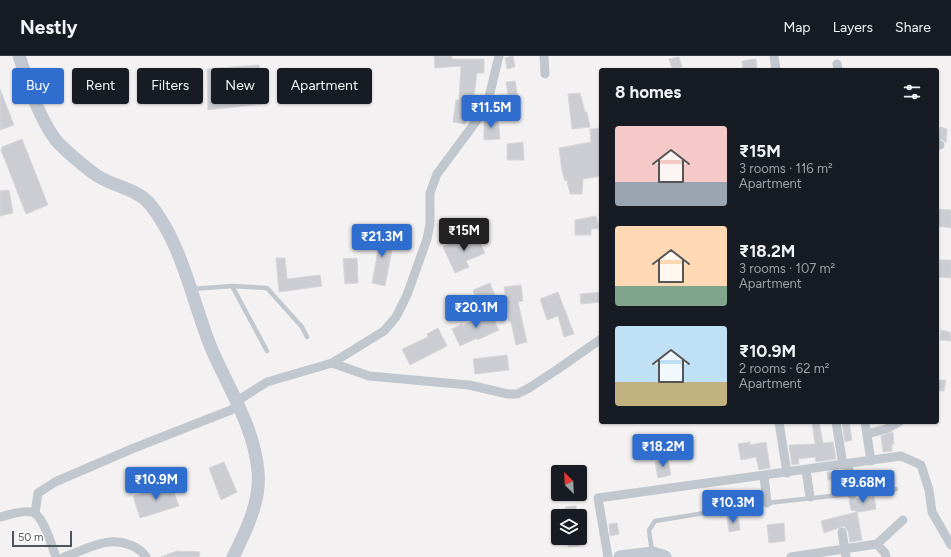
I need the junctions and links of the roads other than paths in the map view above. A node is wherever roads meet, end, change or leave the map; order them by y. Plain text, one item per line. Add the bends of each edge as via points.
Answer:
1 (19, 56) edge
2 (499, 56) edge
3 (544, 56) edge
4 (774, 56) edge
5 (776, 68) edge
6 (546, 74) dead end
7 (232, 286) junction
8 (190, 289) junction
9 (308, 337) dead end
10 (599, 340) edge
11 (267, 351) dead end
12 (332, 364) junction
13 (237, 401) junction
14 (779, 424) edge
15 (836, 424) edge
16 (865, 424) edge
17 (895, 424) edge
18 (867, 434) junction
19 (871, 461) junction
20 (845, 465) junction
21 (806, 470) junction
22 (786, 473) junction
23 (764, 476) junction
24 (896, 489) dead end
25 (852, 495) junction
26 (810, 497) junction
27 (767, 502) junction
28 (35, 513) junction
29 (0, 517) edge
30 (903, 520) dead end
31 (842, 532) dead end
32 (877, 544) junction
33 (951, 545) edge
34 (845, 553) edge
35 (659, 555) edge
36 (807, 556) edge
37 (56, 557) edge
38 (64, 557) edge
39 (146, 557) edge
40 (233, 557) edge
41 (608, 557) edge
42 (620, 557) edge
43 (791, 557) edge
44 (886, 557) edge

1 - 8 main road via 22,81 55,140 96,175 138,194 150,205 172,242
2 - 12 street via 483,112 437,174 430,193 430,224 427,238 407,295 384,331
3 - 6 street
4 - 5 street
7 - 8 lane
7 - 9 lane via 267,288
7 - 11 lane
8 - 13 main road via 212,349
10 - 12 street via 530,388 517,394 469,385 369,376
12 - 13 street via 267,382
13 - 28 street via 231,410 56,482 38,493
13 - 40 main road via 258,470 253,509 246,532
14 - 22 street
15 - 20 street
16 - 18 street
17 - 18 street
18 - 19 street
19 - 20 street
19 - 33 street via 901,456 921,465 929,490 932,512
20 - 21 street
20 - 25 street
21 - 22 street
21 - 26 street
22 - 23 street
23 - 27 street
23 - 41 street via 598,498
24 - 25 lane
25 - 26 lane
26 - 27 lane
27 - 35 lane via 655,521 649,530
28 - 29 street
28 - 37 street via 45,528
30 - 32 street
31 - 34 street
32 - 34 street
32 - 44 street
34 - 36 street
35 - 42 main road
36 - 43 street
38 - 39 street via 109,542 130,545 142,550

